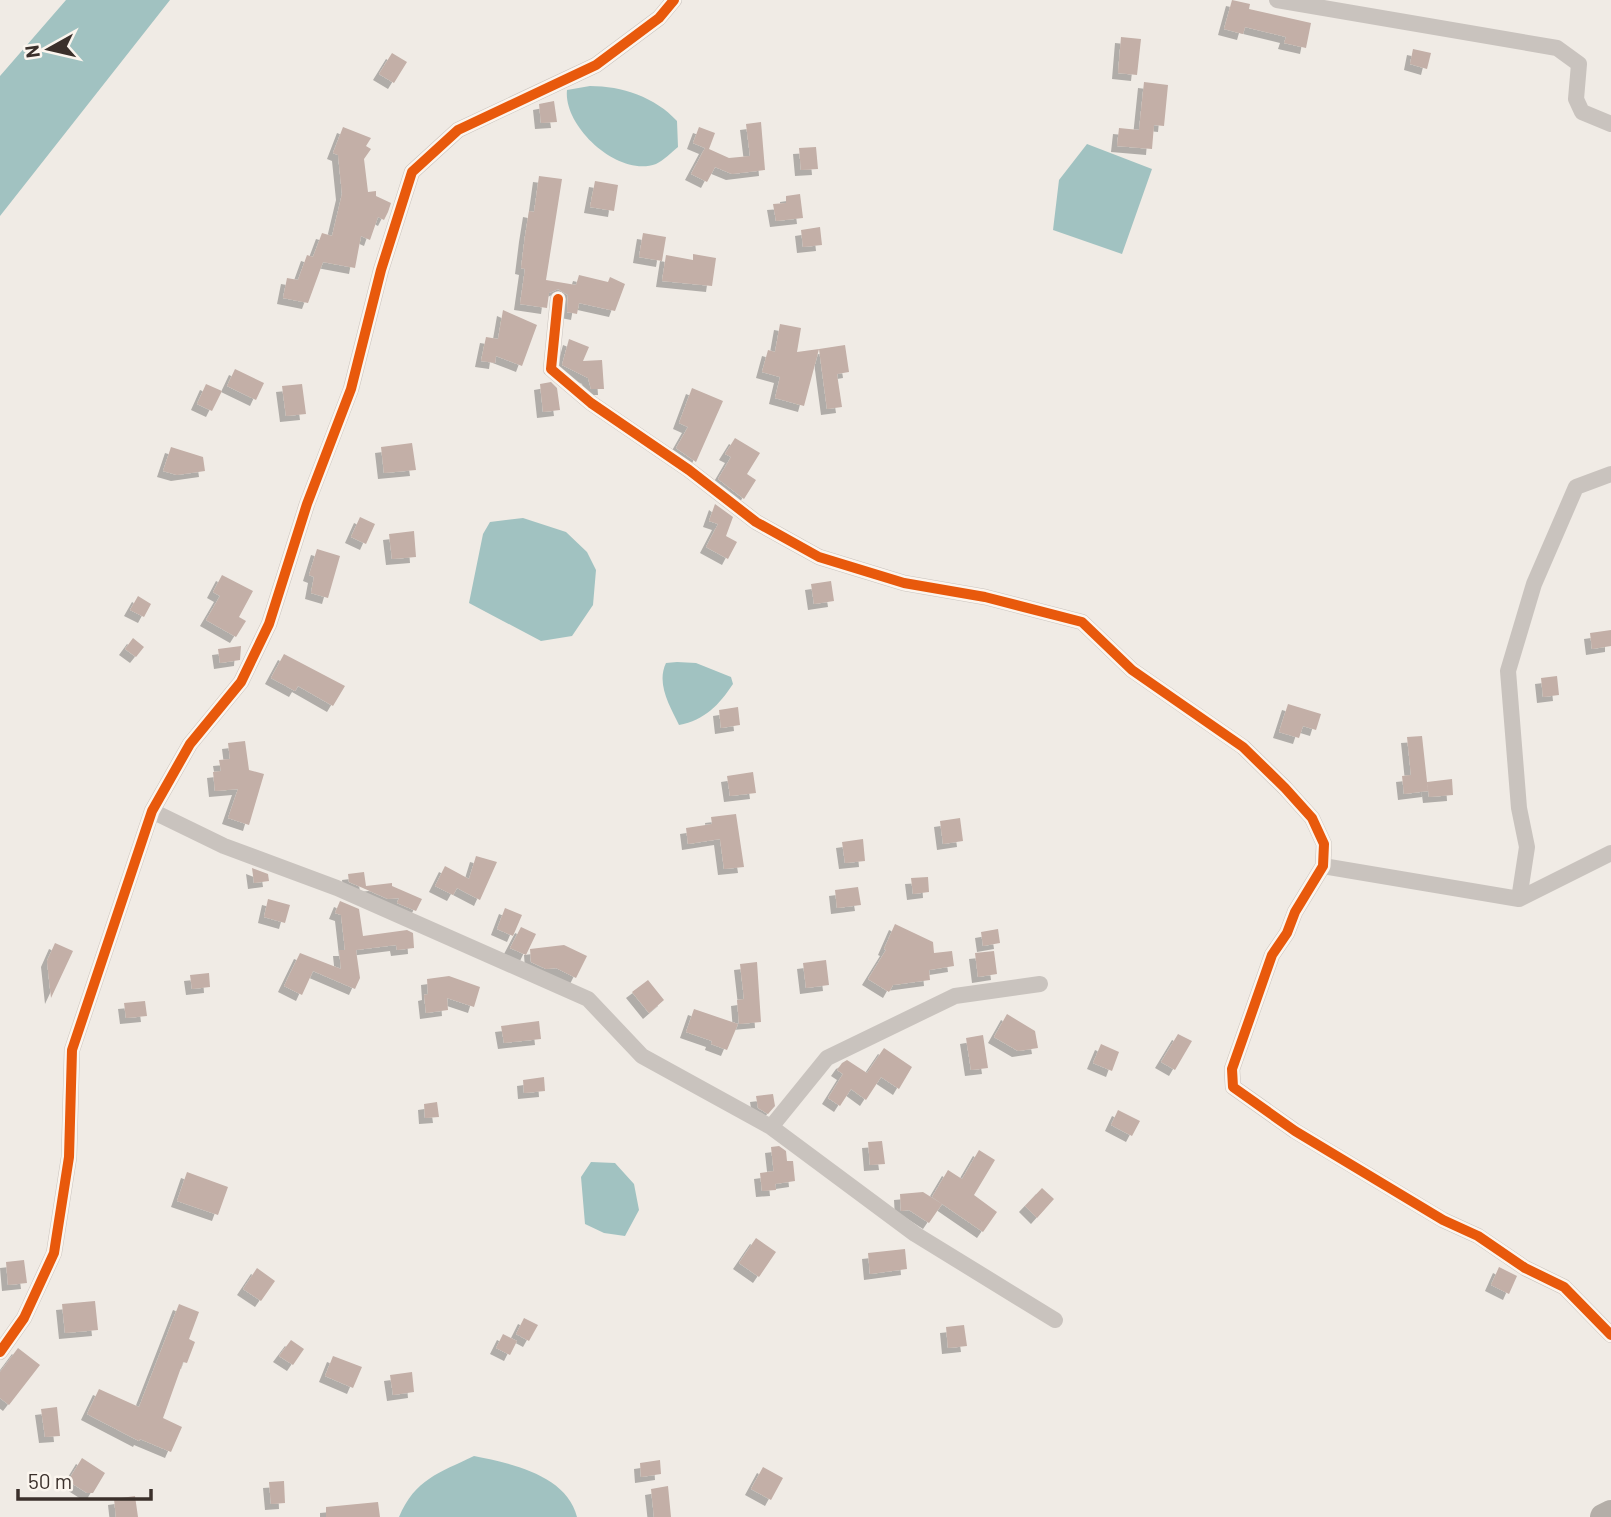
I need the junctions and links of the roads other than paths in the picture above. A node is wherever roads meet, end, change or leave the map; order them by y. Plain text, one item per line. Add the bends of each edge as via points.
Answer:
1 (674, 0) edge
2 (1277, 0) edge
3 (1611, 124) edge
4 (558, 299) dead end
5 (1611, 474) edge
6 (152, 811) junction
7 (1611, 853) edge
8 (1323, 866) junction
9 (1519, 898) junction
10 (1040, 984) dead end
11 (771, 1127) junction
12 (1055, 1320) dead end
13 (1611, 1335) edge
14 (0, 1352) edge
15 (1611, 1513) edge
16 (1603, 1517) edge

1 - 6 street via 659,18 596,65 458,130 412,172 351,389 307,504 270,624 241,682 190,744
2 - 3 street via 1557,48 1579,64 1576,99 1582,112
4 - 8 street via 551,369 591,403 756,522 819,557 904,583 985,597 1082,622 1132,670 1244,747 1285,788 1312,818 1324,844
5 - 9 street via 1576,487 1534,584 1508,671 1519,808 1527,846
6 - 11 street via 224,846 337,888 588,999 642,1056
6 - 14 street via 72,1051 69,1157 54,1253 24,1318
7 - 9 street
8 - 9 street
8 - 13 street via 1272,956 1231,1069 1233,1087 1340,1158 1564,1287
10 - 11 street via 955,996 827,1058
11 - 12 street via 915,1234
15 - 16 highway

